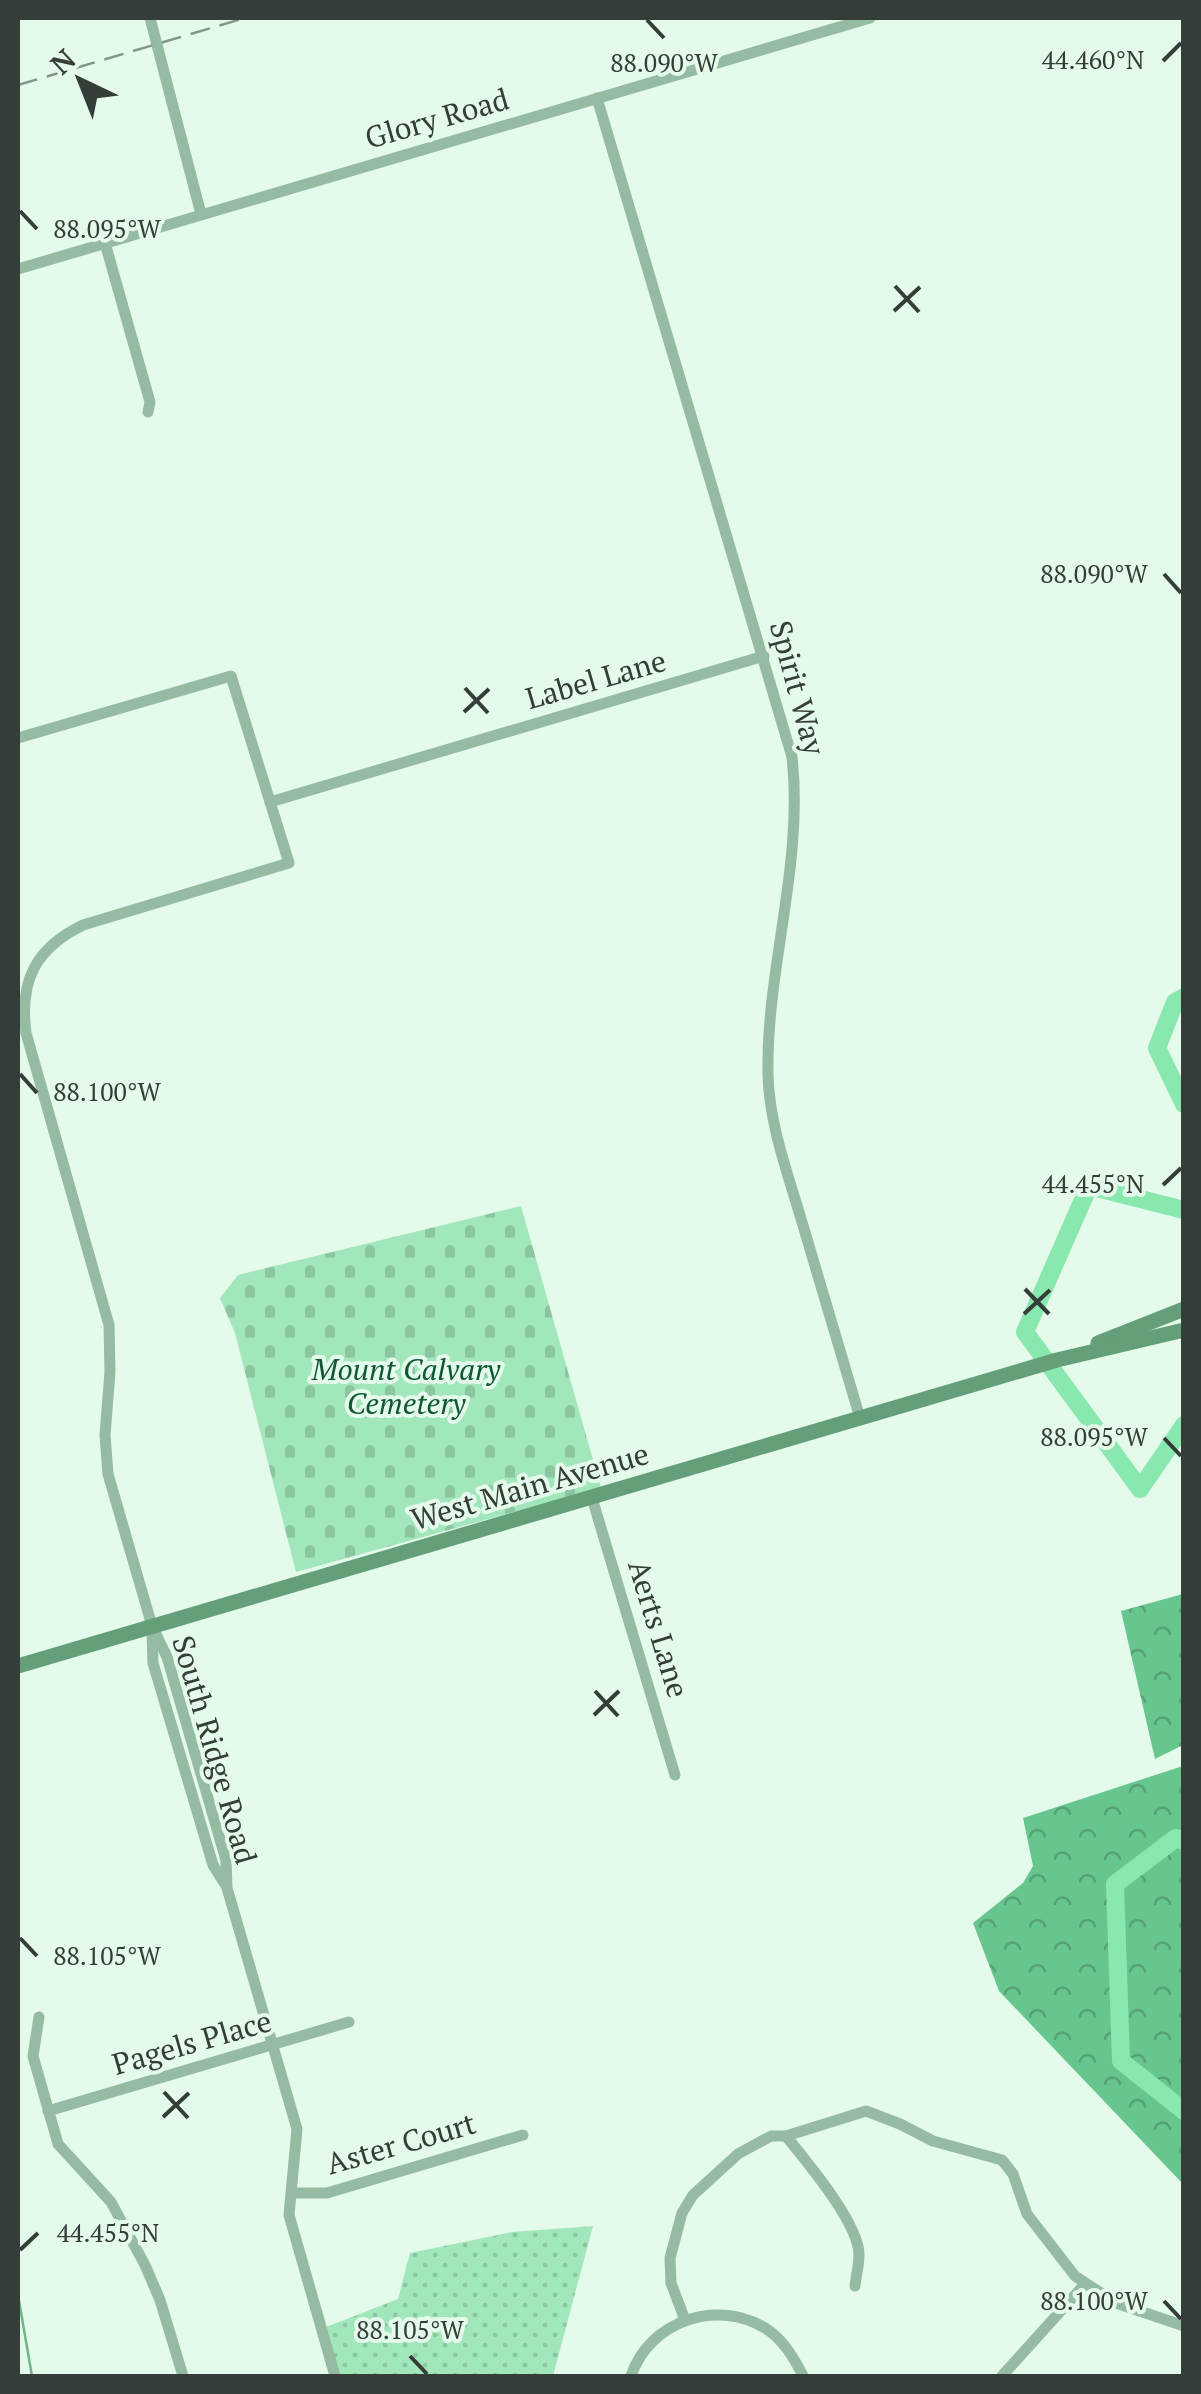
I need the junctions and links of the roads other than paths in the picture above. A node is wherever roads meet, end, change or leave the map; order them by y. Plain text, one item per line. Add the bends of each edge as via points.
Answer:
1 (150, 18) edge
2 (870, 18) edge
3 (596, 98) junction
4 (201, 214) junction
5 (104, 243) junction
6 (18, 269) edge
7 (148, 412) dead end
8 (764, 656) junction
9 (18, 738) edge
10 (270, 802) junction
11 (1184, 1309) edge
12 (1184, 1330) edge
13 (1057, 1360) junction
14 (860, 1418) junction
15 (592, 1498) junction
16 (152, 1626) junction
17 (18, 1666) edge
18 (675, 1775) dead end
19 (39, 2017) dead end
20 (349, 2022) dead end
21 (273, 2045) junction
22 (48, 2111) junction
23 (523, 2136) dead end
24 (786, 2136) junction
25 (292, 2192) junction
26 (1085, 2284) junction
27 (855, 2286) dead end
28 (685, 2320) junction
29 (1184, 2326) edge
30 (183, 2376) edge
31 (334, 2376) edge
32 (631, 2376) edge
33 (803, 2376) edge
34 (1002, 2376) edge

1 - 4 street
2 - 3 street, Glory Road
3 - 4 street, Glory Road
3 - 8 street, Spirit Way
4 - 5 street, Glory Road
5 - 6 street, Glory Road
5 - 7 street
8 - 10 street, Label Lane
8 - 14 street, Spirit Way via 792,758 796,811 769,1018 768,1078 773,1117
9 - 10 street, South Ridge Road via 231,676
10 - 16 street, South Ridge Road via 289,863 62,935 26,983 22,1008 109,1325 108,1474
11 - 13 main road, West Main Avenue
12 - 13 main road, West Main Avenue
13 - 14 main road, West Main Avenue
14 - 15 main road, West Main Avenue
15 - 16 main road, West Main Avenue
15 - 18 street, Aerts Lane
16 - 17 main road, West Main Avenue
16 - 21 street, South Ridge Road via 226,1860 227,1888
19 - 22 street via 33,2056
20 - 21 street, Pagels Place
21 - 22 street, Pagels Place
21 - 25 street, South Ridge Road via 297,2129
22 - 30 street via 58,2144 110,2202 145,2265
23 - 25 street, Aster Court via 327,2193
24 - 26 street via 866,2111 933,2142 1002,2160 1028,2214
24 - 27 street via 830,2193 860,2252
24 - 28 street via 770,2136 738,2154 682,2213 670,2258
25 - 31 street, South Ridge Road via 292,2232
26 - 29 street via 1135,2311
26 - 34 street
28 - 32 street via 660,2334
28 - 33 street via 732,2316 765,2328

